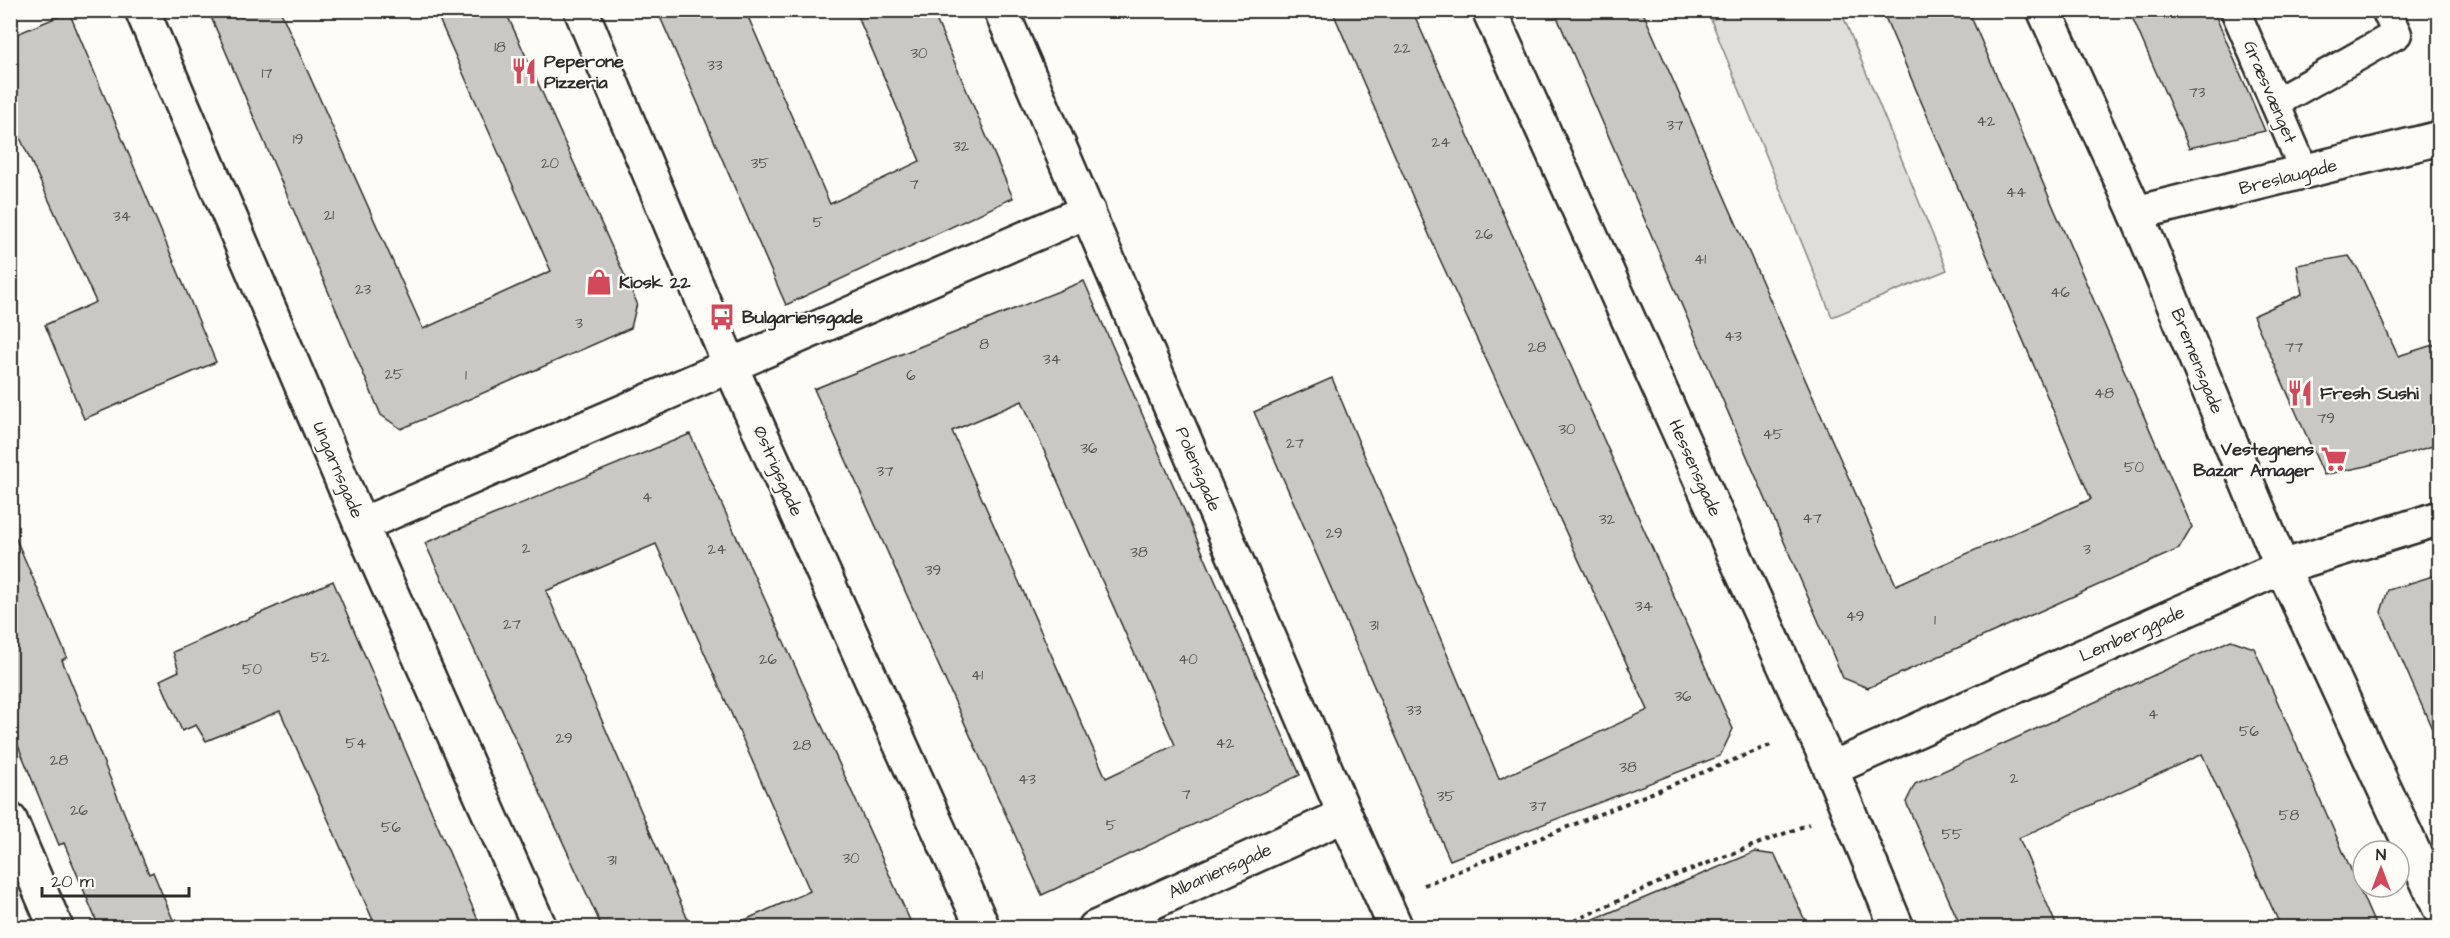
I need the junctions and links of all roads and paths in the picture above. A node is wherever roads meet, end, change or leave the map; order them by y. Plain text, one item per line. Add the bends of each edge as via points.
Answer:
1 (142, 10) edge
2 (581, 10) edge
3 (1001, 10) edge
4 (1489, 10) edge
5 (2044, 10) edge
6 (2235, 10) edge
7 (2386, 10) edge
8 (2275, 103) junction
9 (2439, 138) edge
10 (2305, 173) junction
11 (1088, 211) junction
12 (2136, 213) junction
13 (730, 365) junction
14 (2439, 518) edge
15 (361, 525) junction
16 (2282, 567) junction
17 (1813, 728) junction
18 (1831, 769) junction
19 (1848, 809) junction
20 (1345, 815) junction
21 (10, 820) edge
22 (2439, 909) edge
23 (1390, 914) edge
24 (56, 927) edge
25 (540, 927) edge
26 (983, 927) edge
27 (1095, 927) edge
28 (1558, 927) edge
29 (1897, 927) edge

1 - 15 street, Ungarnsgade
2 - 13 street, Østrigsgade
3 - 11 street, Polensgade
4 - 17 street, Hessensgade
5 - 12 street, Bremensgade
6 - 8 lane, Græsvænget
7 - 8 lane via 2397,34
8 - 10 lane, Græsvænget
9 - 10 street, Breslaugade
10 - 12 street, Breslaugade
11 - 13 street
11 - 20 street, Polensgade
12 - 16 street, Bremensgade
13 - 15 street
13 - 26 street, Østrigsgade
14 - 16 street, Lemberggade
15 - 25 street, Ungarnsgade
16 - 18 street, Lemberggade
16 - 22 street, Bremensgade
17 - 18 street, Hessensgade
17 - 23 path
18 - 19 street, Hessensgade
19 - 28 path via 1669,878
19 - 29 street, Hessensgade
20 - 23 street, Polensgade
20 - 27 street, Albaniensgade
21 - 24 street

